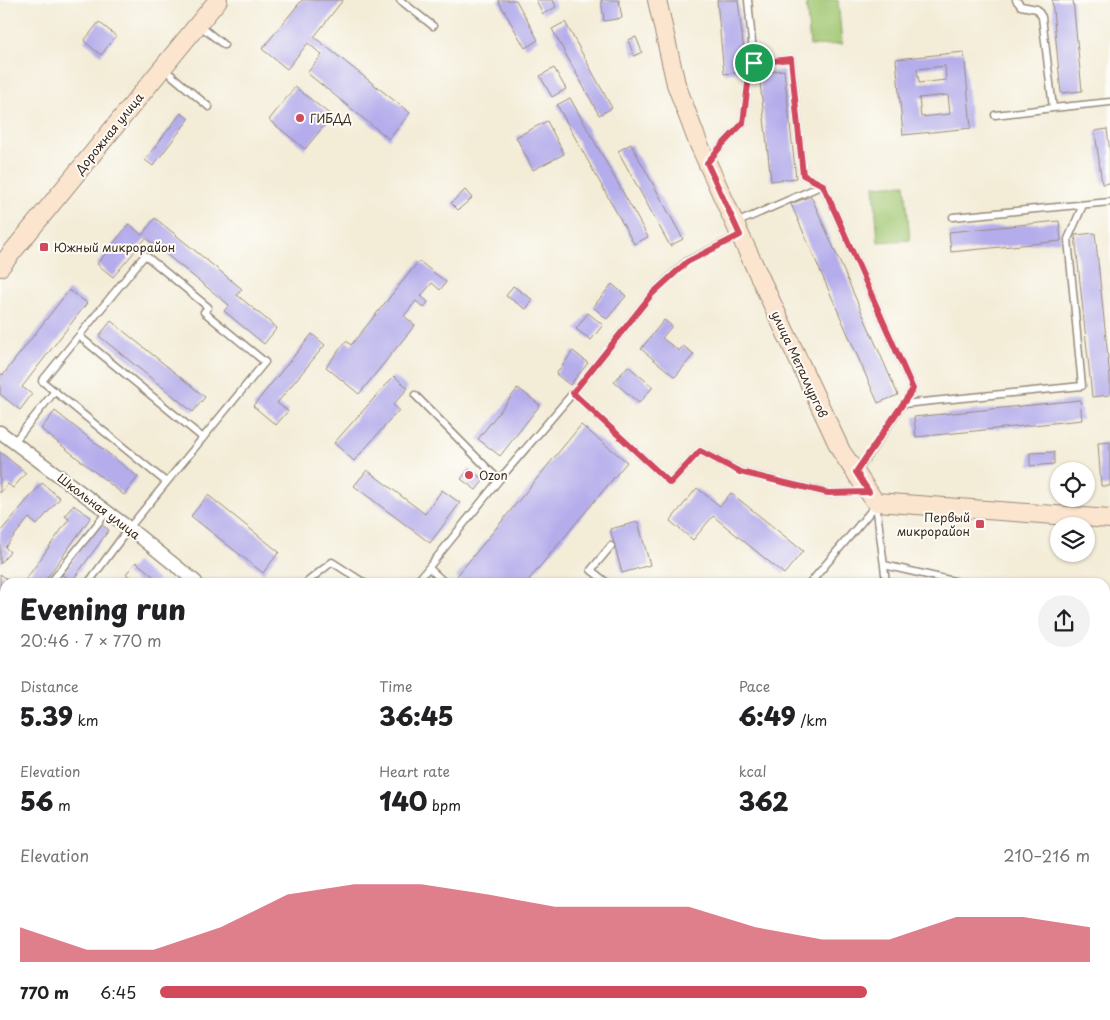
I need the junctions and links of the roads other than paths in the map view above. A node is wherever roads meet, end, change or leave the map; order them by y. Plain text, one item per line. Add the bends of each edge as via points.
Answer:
1 (218, 0) edge
2 (400, 0) edge
3 (658, 0) edge
4 (748, 0) edge
5 (1016, 0) edge
6 (198, 25) junction
7 (433, 26) dead end
8 (224, 44) dead end
9 (754, 63) junction
10 (163, 68) junction
11 (1110, 102) edge
12 (209, 107) dead end
13 (1053, 108) junction
14 (995, 115) dead end
15 (707, 163) junction
16 (823, 185) junction
17 (1110, 202) edge
18 (1082, 205) junction
19 (953, 217) dead end
20 (737, 229) junction
21 (0, 267) edge
22 (79, 336) junction
23 (55, 392) junction
24 (573, 393) junction
25 (415, 395) dead end
26 (903, 404) junction
27 (0, 432) edge
28 (203, 438) junction
29 (14, 442) junction
30 (856, 472) junction
31 (499, 480) junction
32 (166, 482) junction
33 (874, 500) junction
34 (107, 512) junction
35 (1110, 519) edge
36 (129, 528) junction
37 (611, 546) dead end
38 (884, 565) junction
39 (429, 568) junction
40 (53, 578) edge
41 (92, 578) edge
42 (191, 578) edge
43 (312, 578) edge
44 (357, 578) edge
45 (420, 578) edge
46 (440, 578) edge
47 (601, 578) edge
48 (814, 578) edge
49 (886, 578) edge
50 (941, 578) edge

1 - 6 street, Дорожная улица
2 - 7 lane
3 - 15 street, улица Металлургов via 676,84
4 - 9 lane
5 - 13 lane via 1021,6 1037,9 1042,17
6 - 8 lane
6 - 10 street, Дорожная улица
9 - 15 lane via 743,123
9 - 16 lane via 791,59 803,175
10 - 12 lane
10 - 21 street, Дорожная улица
11 - 13 lane
13 - 14 lane
15 - 20 street, улица Металлургов
16 - 20 lane
16 - 26 lane via 913,389
17 - 18 lane
18 - 19 lane
18 - 26 lane via 1068,239 1082,386
20 - 24 lane via 687,262 652,294
20 - 30 street, улица Металлургов via 841,451
22 - 23 lane via 42,381
22 - 28 lane
22 - 28 lane via 145,255 208,307 204,312 265,362
23 - 29 lane
23 - 32 lane
24 - 31 lane
24 - 33 lane via 670,483 700,451 740,472 828,493
25 - 31 lane
26 - 30 lane
27 - 29 street, Школьная улица
28 - 32 lane
29 - 34 street, Школьная улица
30 - 33 street, улица Металлургов
31 - 39 lane
32 - 36 lane
33 - 35 street
33 - 38 lane
33 - 48 lane
34 - 36 street, Школьная улица
34 - 40 lane
36 - 41 lane
36 - 42 street, Школьная улица
37 - 47 lane via 591,570
38 - 49 lane
38 - 50 lane
39 - 45 lane
39 - 46 lane
43 - 44 lane via 332,562

